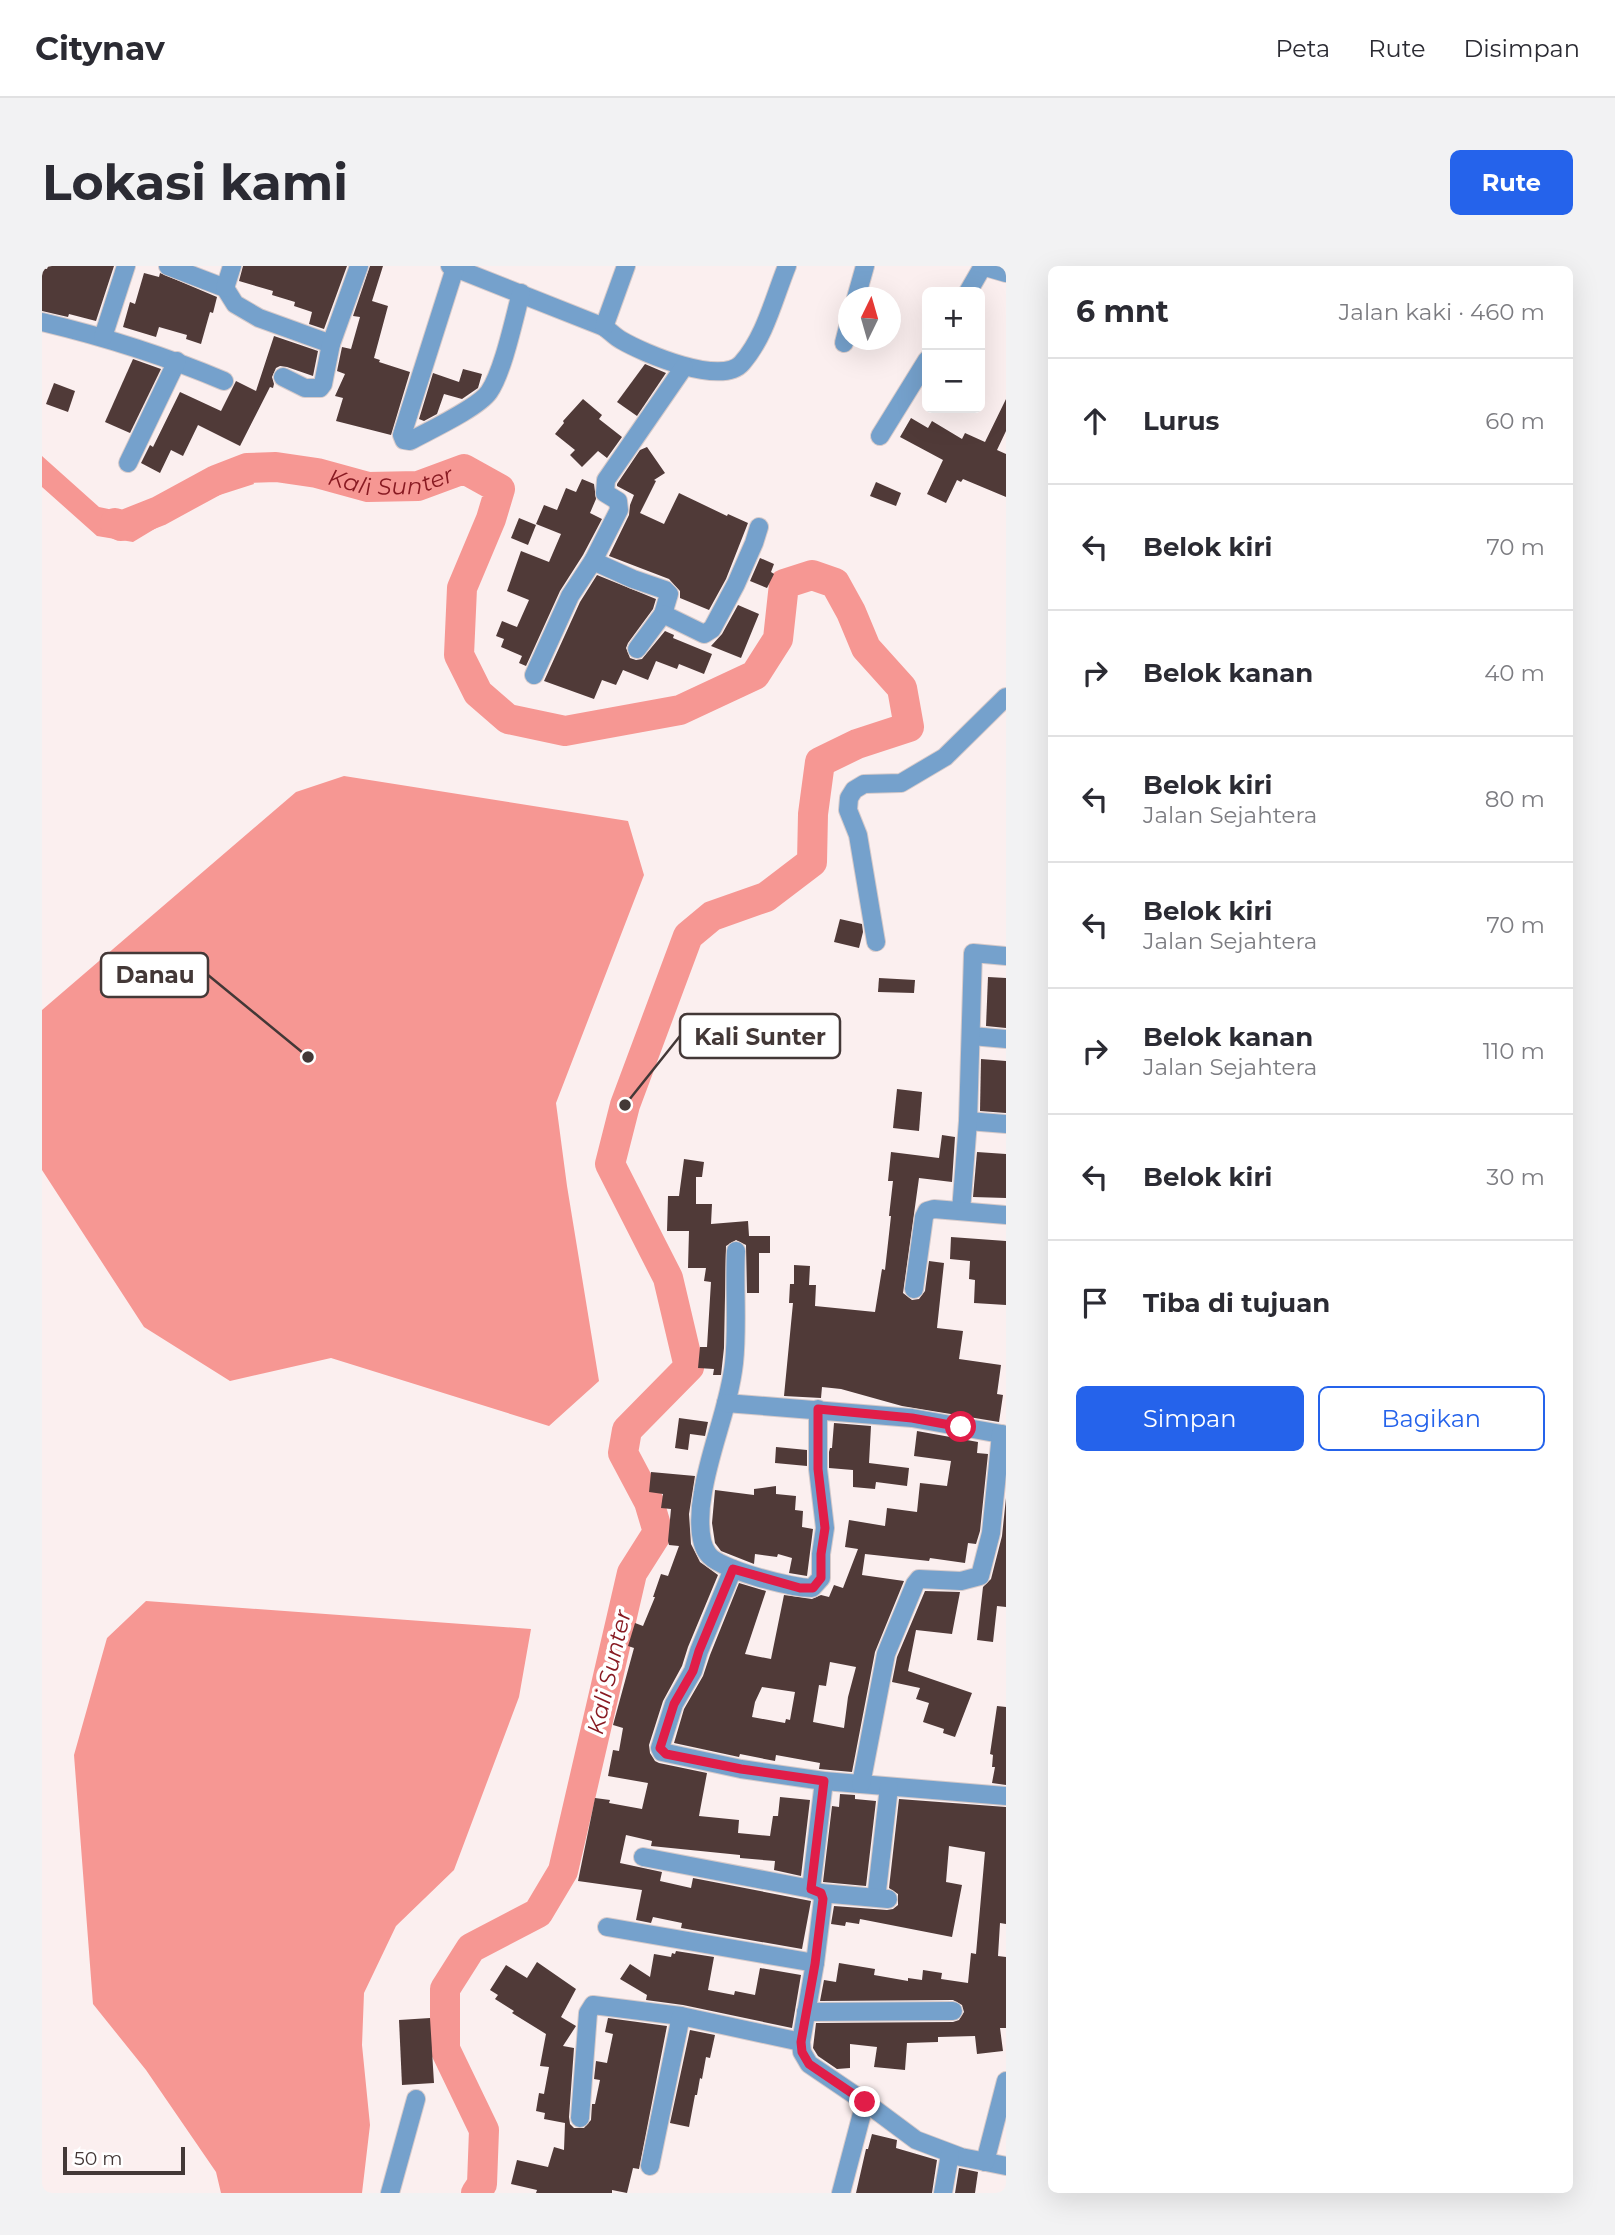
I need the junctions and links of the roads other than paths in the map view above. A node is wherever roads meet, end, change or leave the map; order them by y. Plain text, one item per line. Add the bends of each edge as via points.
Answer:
1 (126, 266) edge
2 (168, 266) edge
3 (232, 266) edge
4 (359, 266) edge
5 (626, 266) edge
6 (787, 266) edge
7 (865, 266) edge
8 (982, 266) edge
9 (452, 267) edge
10 (1006, 273) edge
11 (859, 287) edge
12 (971, 287) edge
13 (225, 288) junction
14 (521, 293) junction
15 (42, 322) edge
16 (604, 327) junction
17 (103, 337) junction
18 (331, 344) junction
19 (177, 361) junction
20 (684, 367) junction
21 (922, 368) edge
22 (283, 377) dead end
23 (224, 381) dead end
24 (880, 436) dead end
25 (128, 463) dead end
26 (759, 527) dead end
27 (593, 561) junction
28 (663, 614) junction
29 (637, 649) dead end
30 (534, 675) dead end
31 (1006, 697) edge
32 (876, 942) dead end
33 (1006, 956) edge
34 (972, 1036) junction
35 (1006, 1039) edge
36 (968, 1121) junction
37 (1006, 1124) edge
38 (961, 1211) junction
39 (1006, 1215) edge
40 (736, 1251) dead end
41 (914, 1289) dead end
42 (726, 1403) junction
43 (818, 1409) junction
44 (1004, 1434) edge
45 (733, 1569) junction
46 (824, 1781) junction
47 (861, 1784) junction
48 (889, 1787) junction
49 (1006, 1796) edge
50 (643, 1857) dead end
51 (816, 1891) junction
52 (607, 1927) dead end
53 (815, 1964) junction
54 (953, 2011) dead end
55 (807, 2012) junction
56 (681, 2016) junction
57 (801, 2042) junction
58 (1006, 2081) edge
59 (416, 2099) dead end
60 (865, 2102) junction
61 (580, 2118) dead end
62 (950, 2154) junction
63 (985, 2162) junction
64 (650, 2166) dead end
65 (1006, 2166) edge
66 (390, 2193) edge
67 (841, 2193) edge
68 (943, 2193) edge

1 - 17 street
2 - 13 street
3 - 13 street
4 - 18 street
5 - 16 street
6 - 20 street via 760,335 741,365 729,371
7 - 11 street
8 - 10 street
8 - 12 street
9 - 14 street
9 - 14 street via 404,440 410,441 488,394
13 - 18 street via 244,311
14 - 16 street
15 - 17 street
16 - 20 street via 619,339
17 - 19 street
18 - 22 street via 320,388 305,388
19 - 23 street
19 - 25 street
20 - 27 street via 606,480 605,493 618,501 619,510
21 - 24 street
26 - 28 street via 712,629 696,632
27 - 28 street via 665,590 669,598
27 - 30 street via 570,596
28 - 29 street
31 - 32 street via 945,757 901,783 864,784 853,790 848,810 858,835
33 - 34 street via 970,953
34 - 35 street
34 - 36 street
36 - 37 street
36 - 38 street
38 - 39 street
38 - 41 street via 934,1209 924,1217
40 - 42 street via 734,1362
42 - 43 street
42 - 45 street via 699,1517 708,1554
43 - 44 street via 912,1418
43 - 45 street via 818,1469 825,1528 821,1578 813,1588 800,1588
44 - 47 street via 991,1533 980,1576 961,1581 919,1579 915,1584 886,1654
45 - 46 street via 693,1671 674,1704 660,1748 741,1769
46 - 47 street
46 - 51 street
47 - 48 street
48 - 49 street
48 - 51 street via 883,1895
50 - 51 street
51 - 53 street via 823,1899
52 - 53 street
53 - 55 street
54 - 55 street
55 - 57 street
56 - 57 street
56 - 61 street via 593,2005 588,2012
56 - 64 street
57 - 60 street via 809,2064
58 - 63 street
59 - 66 street
60 - 62 street via 916,2140
60 - 67 street
62 - 63 street
62 - 68 street
63 - 65 street

